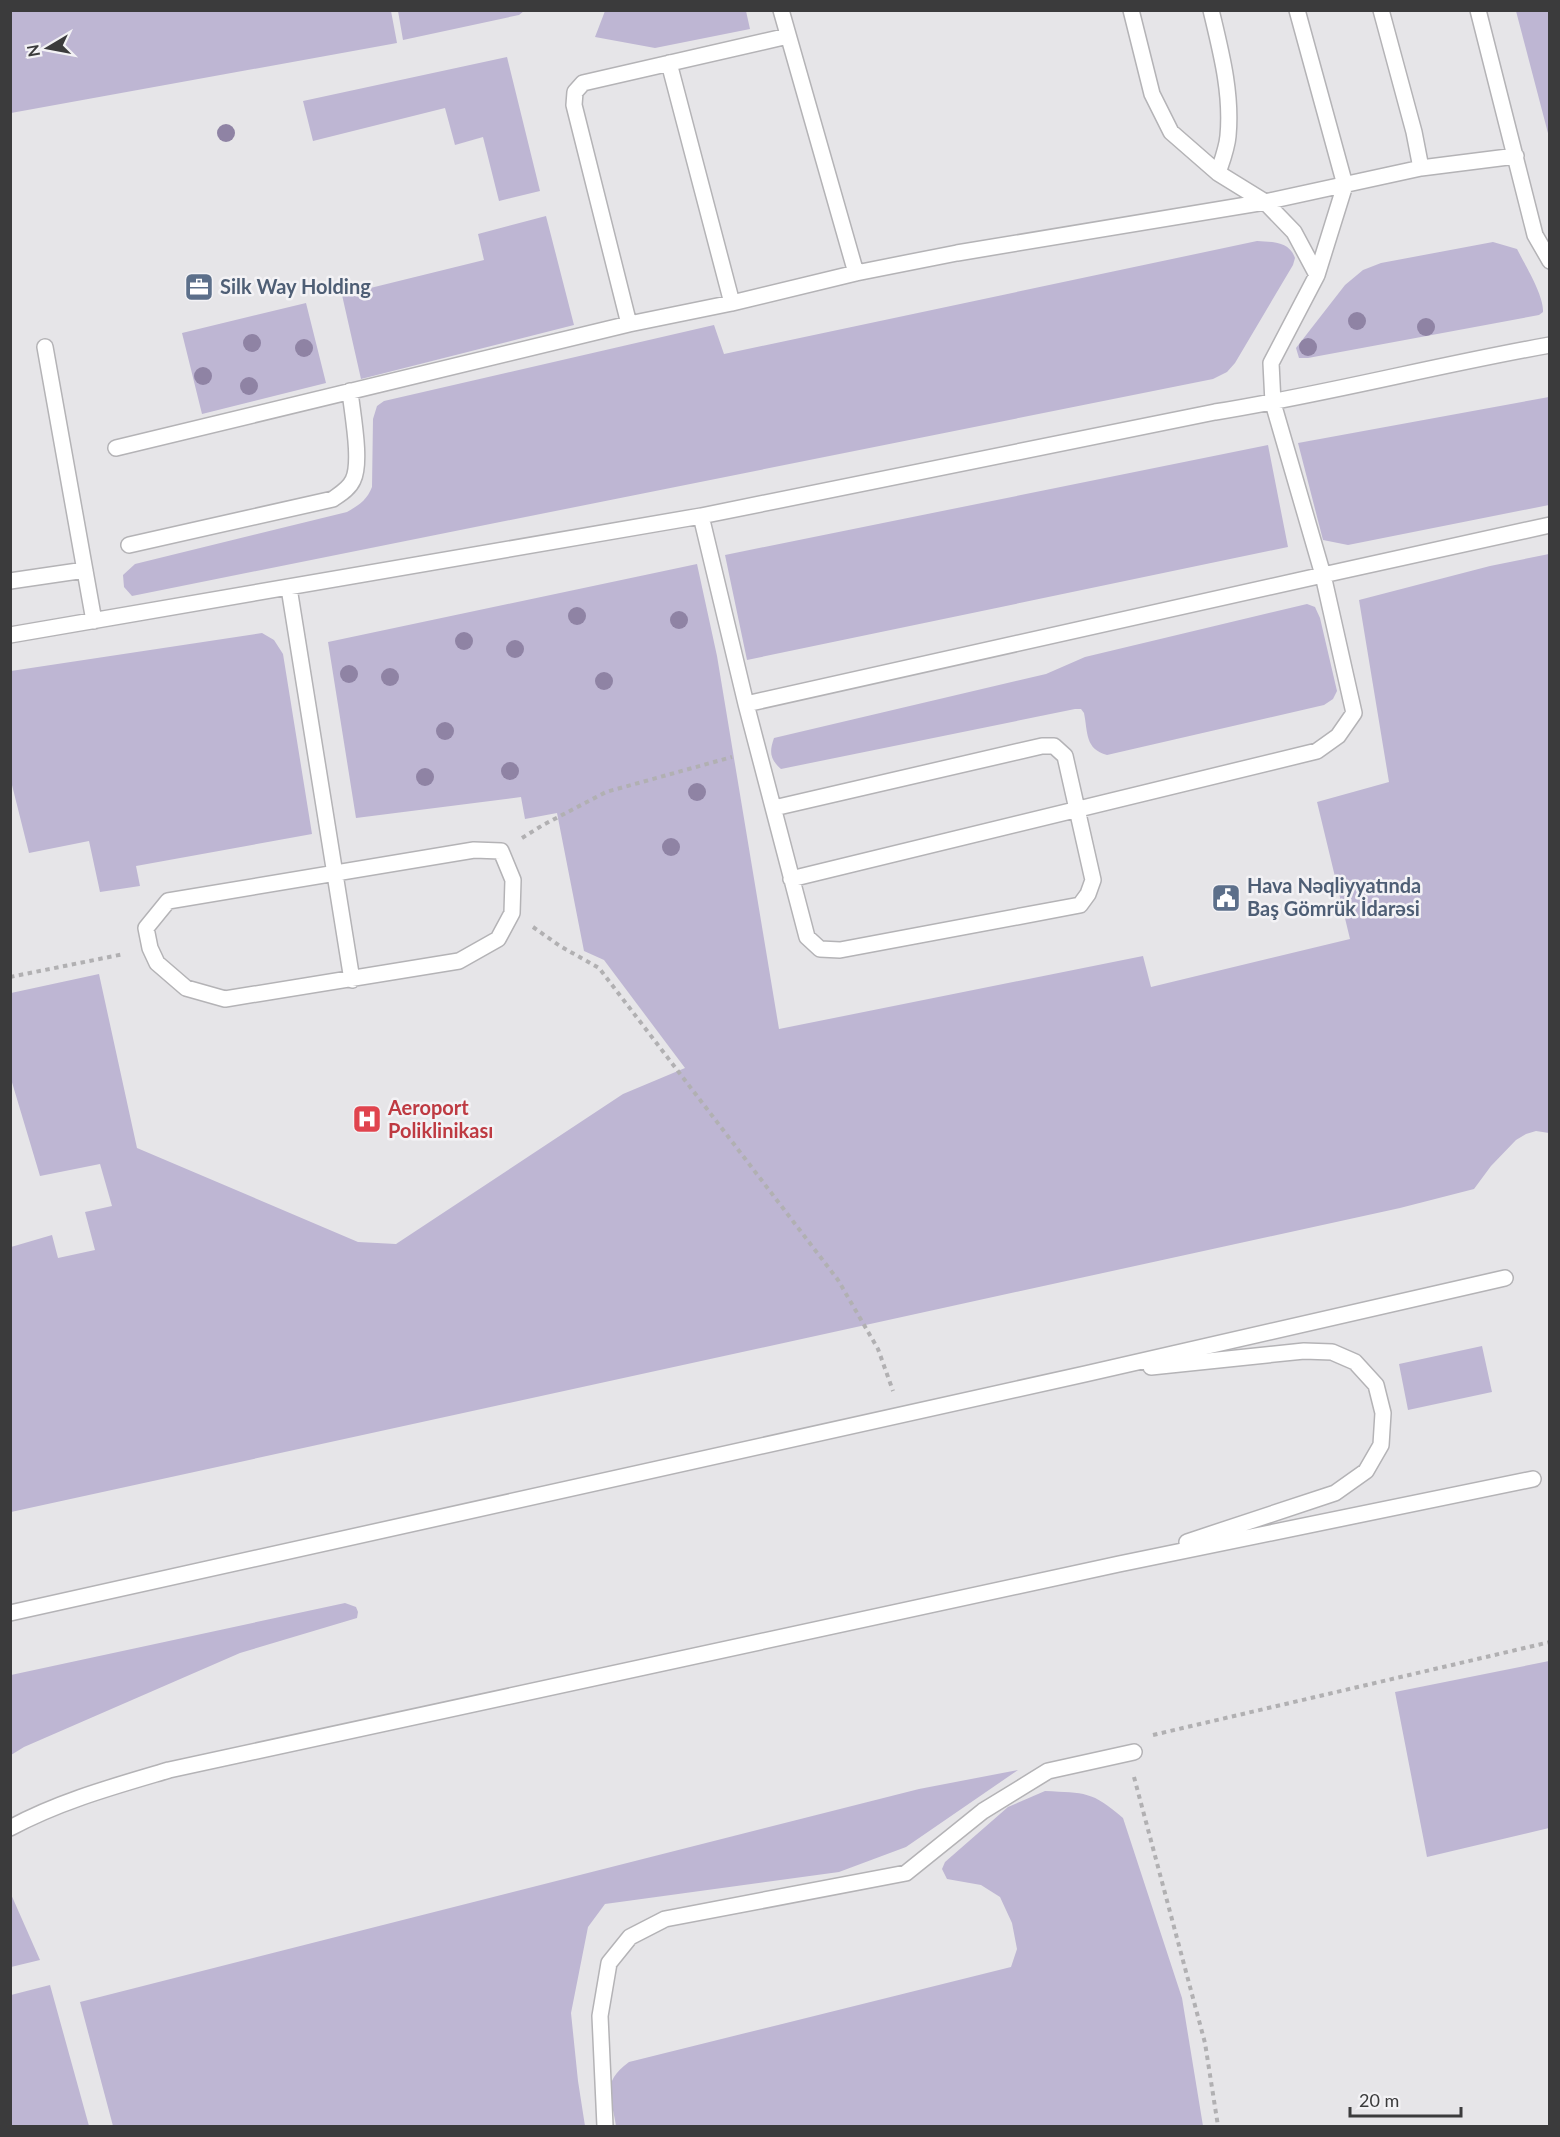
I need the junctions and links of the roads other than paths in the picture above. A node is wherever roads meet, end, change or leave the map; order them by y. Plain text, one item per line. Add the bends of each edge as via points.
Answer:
1 (781, 10) edge
2 (1131, 10) edge
3 (1211, 10) edge
4 (1298, 10) edge
5 (1381, 10) edge
6 (1478, 10) edge
7 (789, 36) junction
8 (669, 63) junction
9 (1516, 156) junction
10 (1421, 168) junction
11 (1218, 173) junction
12 (1345, 185) junction
13 (1265, 202) junction
14 (1550, 261) edge
15 (856, 273) junction
16 (1317, 275) junction
17 (732, 303) junction
18 (628, 324) junction
19 (1550, 345) edge
20 (45, 347) dead end
21 (350, 391) junction
22 (1273, 403) junction
23 (116, 448) dead end
24 (701, 516) junction
25 (1550, 525) edge
26 (129, 546) dead end
27 (85, 570) junction
28 (1323, 575) junction
29 (10, 581) edge
30 (289, 588) junction
31 (94, 621) junction
32 (10, 635) edge
33 (746, 704) junction
34 (774, 808) junction
35 (1077, 809) junction
36 (336, 872) junction
37 (791, 879) junction
38 (352, 980) junction
39 (1505, 1278) dead end
40 (1085, 1374) junction
41 (1533, 1479) dead end
42 (1119, 1564) junction
43 (10, 1613) edge
44 (1134, 1752) road end
45 (10, 1828) edge
46 (605, 2127) edge

1 - 7 lane
2 - 11 lane via 1152,94 1171,132
3 - 11 lane via 1230,108 1228,139
4 - 12 lane
5 - 10 lane
6 - 9 lane
7 - 8 lane
7 - 15 lane
8 - 17 lane
8 - 18 lane via 584,83 575,92 574,105
9 - 10 lane
9 - 14 lane via 1535,235
10 - 12 lane
11 - 13 lane
12 - 13 lane
12 - 16 lane
13 - 15 lane
13 - 16 lane via 1294,232
15 - 17 lane
16 - 22 lane via 1271,363
17 - 18 lane
18 - 21 lane
19 - 22 lane
20 - 27 lane
21 - 23 lane
21 - 26 lane via 357,455 354,479 333,499
22 - 24 lane
22 - 28 lane
24 - 30 lane
24 - 33 lane
25 - 28 lane
27 - 29 lane
27 - 31 lane
28 - 33 lane
28 - 35 lane via 1354,713 1338,736 1317,751
30 - 31 lane
30 - 36 lane
31 - 32 lane
33 - 34 lane
34 - 35 lane via 1054,746 1065,756
34 - 37 lane
35 - 37 lane
35 - 37 lane via 1093,880 1080,905 840,950 820,949 807,937
36 - 38 lane
36 - 38 lane via 474,850 501,851 513,880 512,913 498,939 459,961
36 - 38 lane via 168,901 146,928 157,963 186,988 225,999
39 - 40 lane
40 - 42 lane via 1304,1351 1332,1352 1355,1362 1376,1385 1383,1413 1381,1445 1366,1471 1335,1492
40 - 43 lane
41 - 42 lane
42 - 45 lane via 169,1770 101,1790
44 - 46 lane via 1048,1771 983,1811 906,1873 665,1919 630,1937 609,1963 600,2016

